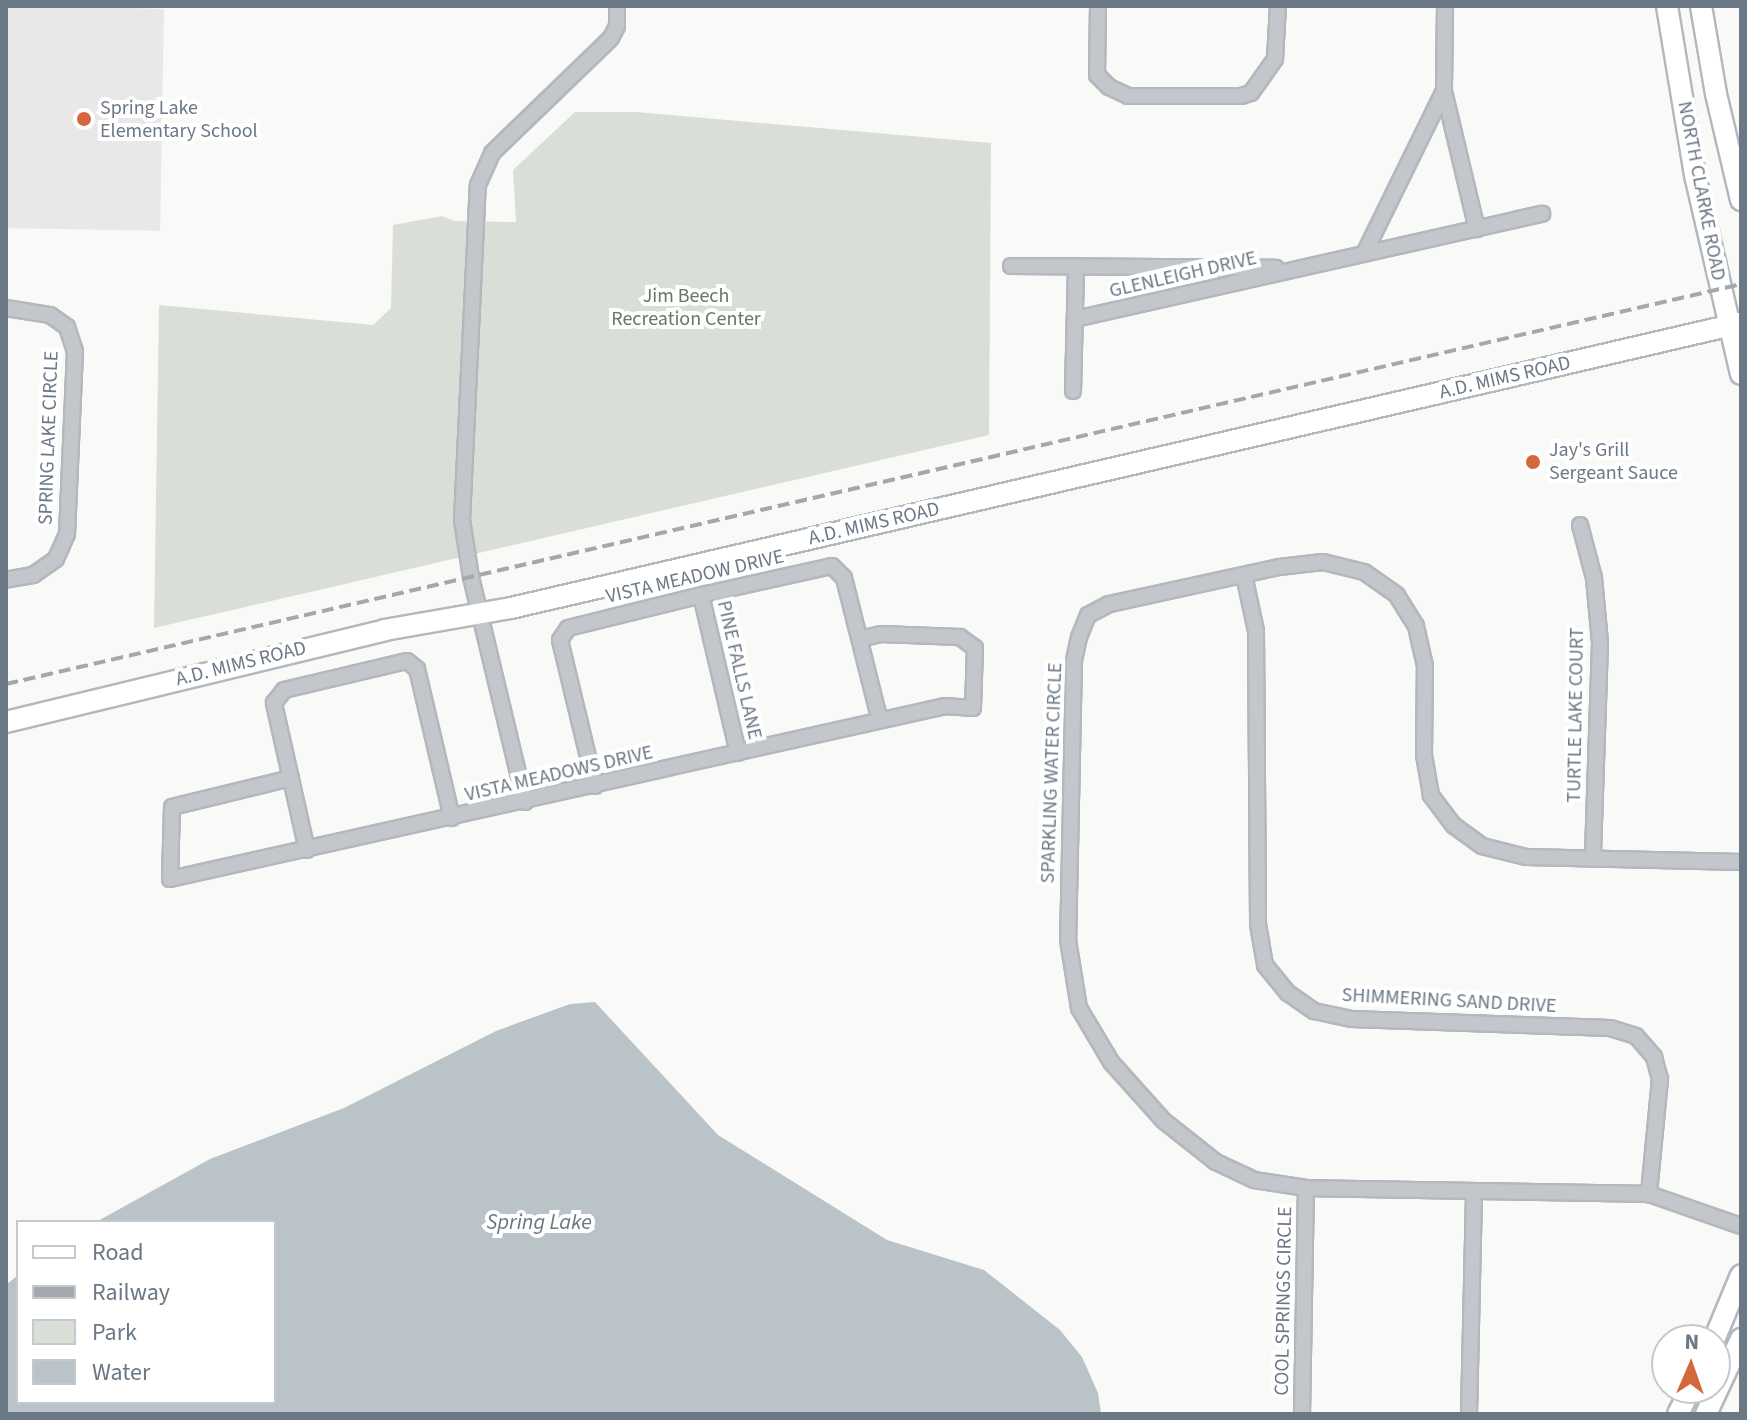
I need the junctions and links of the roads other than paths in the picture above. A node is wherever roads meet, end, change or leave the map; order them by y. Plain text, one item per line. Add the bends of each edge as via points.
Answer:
1 (617, 6) edge
2 (1098, 6) edge
3 (1278, 6) edge
4 (1445, 6) edge
5 (1667, 6) edge
6 (1701, 6) edge
7 (1444, 91) junction
8 (1741, 200) edge
9 (1542, 214) dead end
10 (1477, 229) junction
11 (1364, 254) junction
12 (1011, 266) dead end
13 (1076, 266) junction
14 (1300, 269) junction
15 (6, 308) edge
16 (1075, 319) junction
17 (1735, 325) edge
18 (1741, 374) edge
19 (1073, 391) dead end
20 (1580, 525) dead end
21 (1244, 575) junction
22 (6, 580) edge
23 (701, 595) junction
24 (479, 612) junction
25 (860, 639) junction
26 (880, 721) junction
27 (6, 722) edge
28 (738, 753) junction
29 (291, 778) junction
30 (595, 786) junction
31 (525, 802) junction
32 (452, 818) junction
33 (307, 850) junction
34 (1593, 859) junction
35 (1741, 862) edge
36 (1306, 1188) junction
37 (1474, 1191) junction
38 (1649, 1194) junction
39 (1741, 1226) edge
40 (1741, 1275) edge
41 (1721, 1324) edge
42 (1741, 1339) edge
43 (1302, 1414) edge
44 (1469, 1414) edge
45 (1706, 1414) edge

1 - 24 street via 611,38 492,153 478,185 462,520
2 - 3 street via 1097,75 1128,96 1251,93 1275,59
4 - 7 street
5 - 17 street, NORTH CLARKE ROAD via 1695,175
6 - 8 street, NORTH CLARKE ROAD
7 - 10 street
7 - 11 street
9 - 10 street, GLENLEIGH DRIVE
10 - 11 street, GLENLEIGH DRIVE
11 - 14 street, GLENLEIGH DRIVE
12 - 13 street, GLENLEIGH DRIVE
13 - 14 street, GLENLEIGH DRIVE
13 - 16 street
14 - 16 street, GLENLEIGH DRIVE
15 - 22 street, SPRING LAKE CIRCLE via 50,315 67,327 75,351 67,534 56,559 33,575
16 - 19 street
17 - 18 street, NORTH CLARKE ROAD
17 - 24 street, A.D. MIMS ROAD
20 - 34 street, TURTLE LAKE COURT via 1594,578 1600,643
21 - 34 street, SPARKLING WATER CIRCLE via 1323,562 1364,572 1397,595 1416,626 1425,666 1424,755 1431,795 1454,826 1482,846 1526,857
21 - 36 street, SPARKLING WATER CIRCLE via 1109,604 1088,615 1074,660 1068,940 1079,1008 1111,1062 1164,1121 1216,1162 1254,1180
21 - 38 street, SHIMMERING SAND DRIVE via 1256,631 1258,924 1265,965 1288,993 1314,1011 1352,1019 1610,1028 1636,1036 1654,1057 1660,1079
23 - 25 street, VISTA MEADOW DRIVE via 832,566 844,578
23 - 28 street, PINE FALLS LANE
23 - 30 street, VISTA MEADOW DRIVE via 568,628 560,640
24 - 27 street, A.D. MIMS ROAD
24 - 31 street
25 - 26 street, VISTA MEADOW DRIVE
25 - 26 street, VISTA MEADOWS DRIVE via 881,634 960,637 975,648 973,708 945,706
26 - 28 street, VISTA MEADOWS DRIVE
28 - 30 street, VISTA MEADOWS DRIVE
29 - 32 street via 274,703 284,690 407,661 417,669
29 - 33 street
29 - 33 street, VISTA MEADOWS DRIVE via 172,807 170,879
30 - 31 street, VISTA MEADOWS DRIVE
31 - 32 street, VISTA MEADOWS DRIVE
32 - 33 street, VISTA MEADOWS DRIVE
34 - 35 street, SPARKLING WATER CIRCLE
36 - 37 street, SPARKLING WATER CIRCLE
36 - 43 street, COOL SPRINGS CIRCLE
37 - 38 street, SPARKLING WATER CIRCLE
37 - 44 street
38 - 39 street, SPARKLING WATER CIRCLE
40 - 41 street
42 - 45 street

